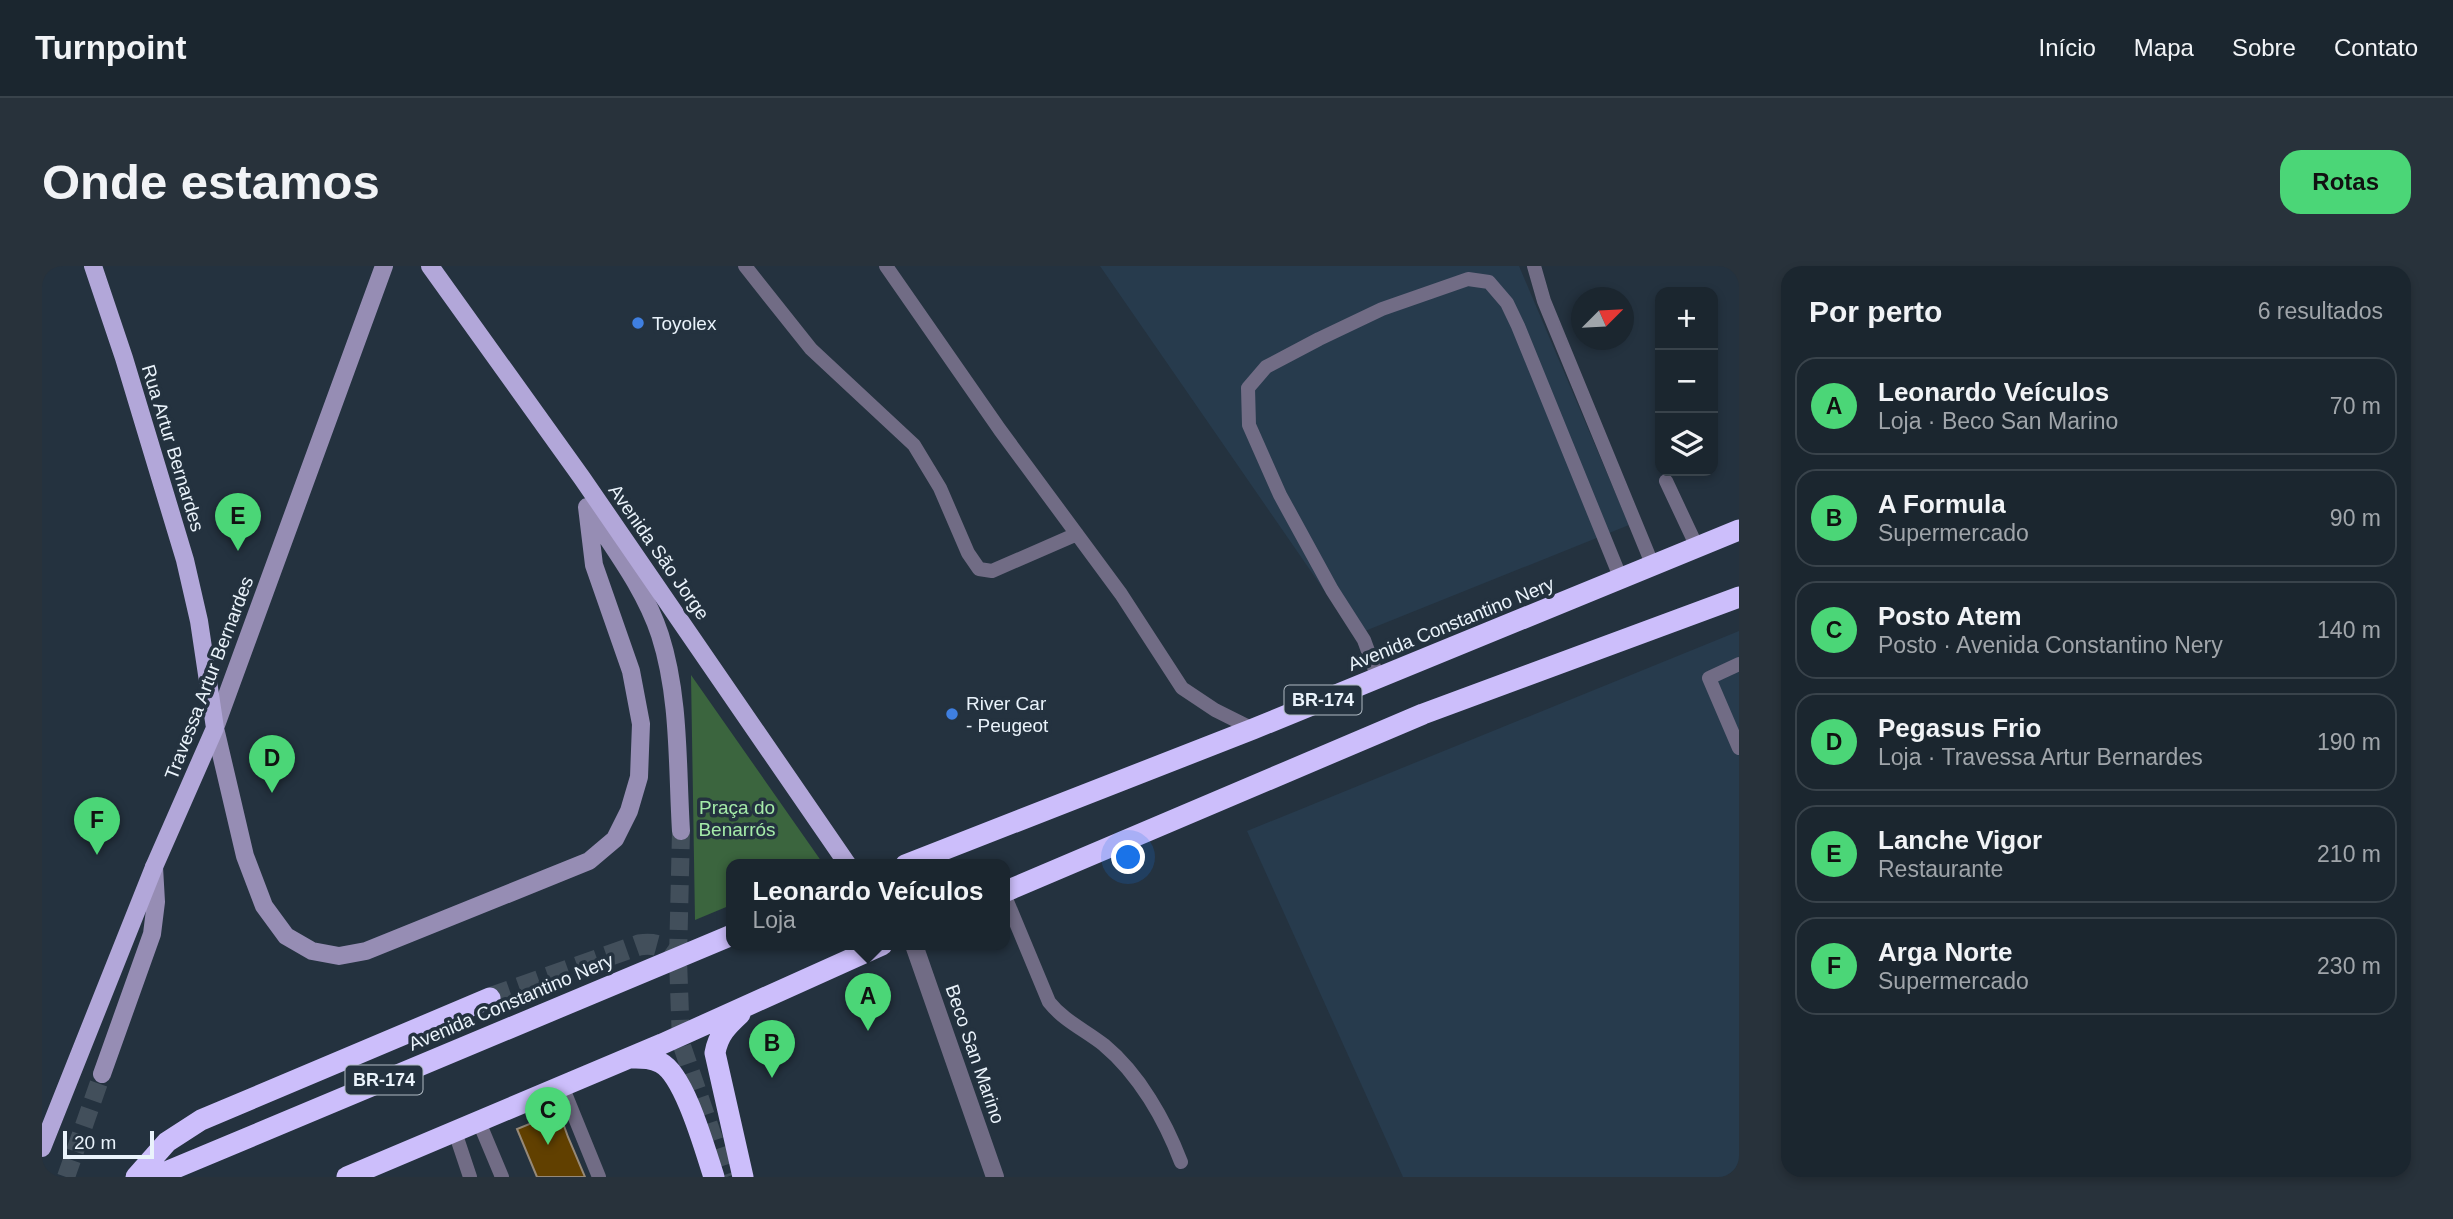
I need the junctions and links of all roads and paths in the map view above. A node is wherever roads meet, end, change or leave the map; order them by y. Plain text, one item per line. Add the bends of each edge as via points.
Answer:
1 (93, 266) edge
2 (384, 266) edge
3 (430, 266) edge
4 (744, 266) edge
5 (886, 266) edge
6 (1534, 266) edge
7 (582, 478) junction
8 (1666, 481) dead end
9 (587, 507) junction
10 (1739, 530) edge
11 (1077, 534) junction
12 (1697, 547) junction
13 (1653, 566) junction
14 (1621, 579) junction
15 (1739, 597) edge
16 (1739, 664) edge
17 (1378, 678) junction
18 (215, 727) junction
19 (1253, 729) junction
20 (1739, 748) edge
21 (681, 831) tunnel mouth
22 (844, 859) edge
23 (920, 859) edge
24 (154, 867) junction
25 (1010, 890) edge
26 (1010, 908) edge
27 (726, 938) edge
28 (872, 950) edge
29 (916, 950) edge
30 (490, 998) tunnel mouth
31 (752, 1003) junction
32 (626, 1058) junction
33 (102, 1074) tunnel mouth
34 (562, 1086) junction
35 (479, 1122) junction
36 (456, 1132) junction
37 (42, 1148) edge
38 (1181, 1162) dead end
39 (136, 1177) edge
40 (154, 1177) edge
41 (347, 1177) edge
42 (470, 1177) edge
43 (502, 1177) edge
44 (599, 1177) edge
45 (714, 1177) edge
46 (743, 1177) edge
47 (995, 1177) edge

1 - 18 main road, Rua Artur Bernardes via 186,560
2 - 18 street, Travessa Artur Bernardes
3 - 7 main road, Avenida São Jorge
4 - 11 lane via 811,349 914,445 979,569 992,571
5 - 11 lane
6 - 13 lane via 1544,301
7 - 9 street
7 - 22 main road, Avenida São Jorge
8 - 12 lane
9 - 18 street via 594,565 631,671 641,724 639,777 629,811 615,839 589,861 366,951 339,956 312,951 286,936 264,906 244,856
9 - 21 street via 638,586 659,634 673,687
10 - 12 highway, Avenida Constantino Nery / BR-174
11 - 19 lane via 1182,688
12 - 13 highway, Avenida Constantino Nery / BR-174
13 - 14 highway, Avenida Constantino Nery / BR-174
14 - 17 highway, Avenida Constantino Nery / BR-174
14 - 17 lane via 1518,326 1489,282 1468,279 1382,309 1266,367 1248,388 1249,425 1280,495 1364,639
15 - 25 highway, BR-174 via 1423,714
16 - 20 lane via 1709,678
17 - 19 highway, Avenida Constantino Nery / BR-174
18 - 24 main road, Travessa Artur Bernardes
19 - 23 highway, Avenida Constantino Nery / BR-174
24 - 33 street via 152,934
24 - 37 main road, Travessa Artur Bernardes
26 - 38 lane via 1049,1002 1059,1016 1110,1050 1159,1113
27 - 40 highway, Avenida Constantino Nery / BR-174
28 - 31 highway
29 - 47 street, Beco San Marino
30 - 39 highway via 201,1120 167,1142
31 - 32 highway
31 - 46 highway via 724,1029 715,1053
32 - 34 highway
32 - 45 highway via 654,1060 673,1073
34 - 35 highway
34 - 44 lane
35 - 36 highway
35 - 43 lane
36 - 41 highway
36 - 42 lane

